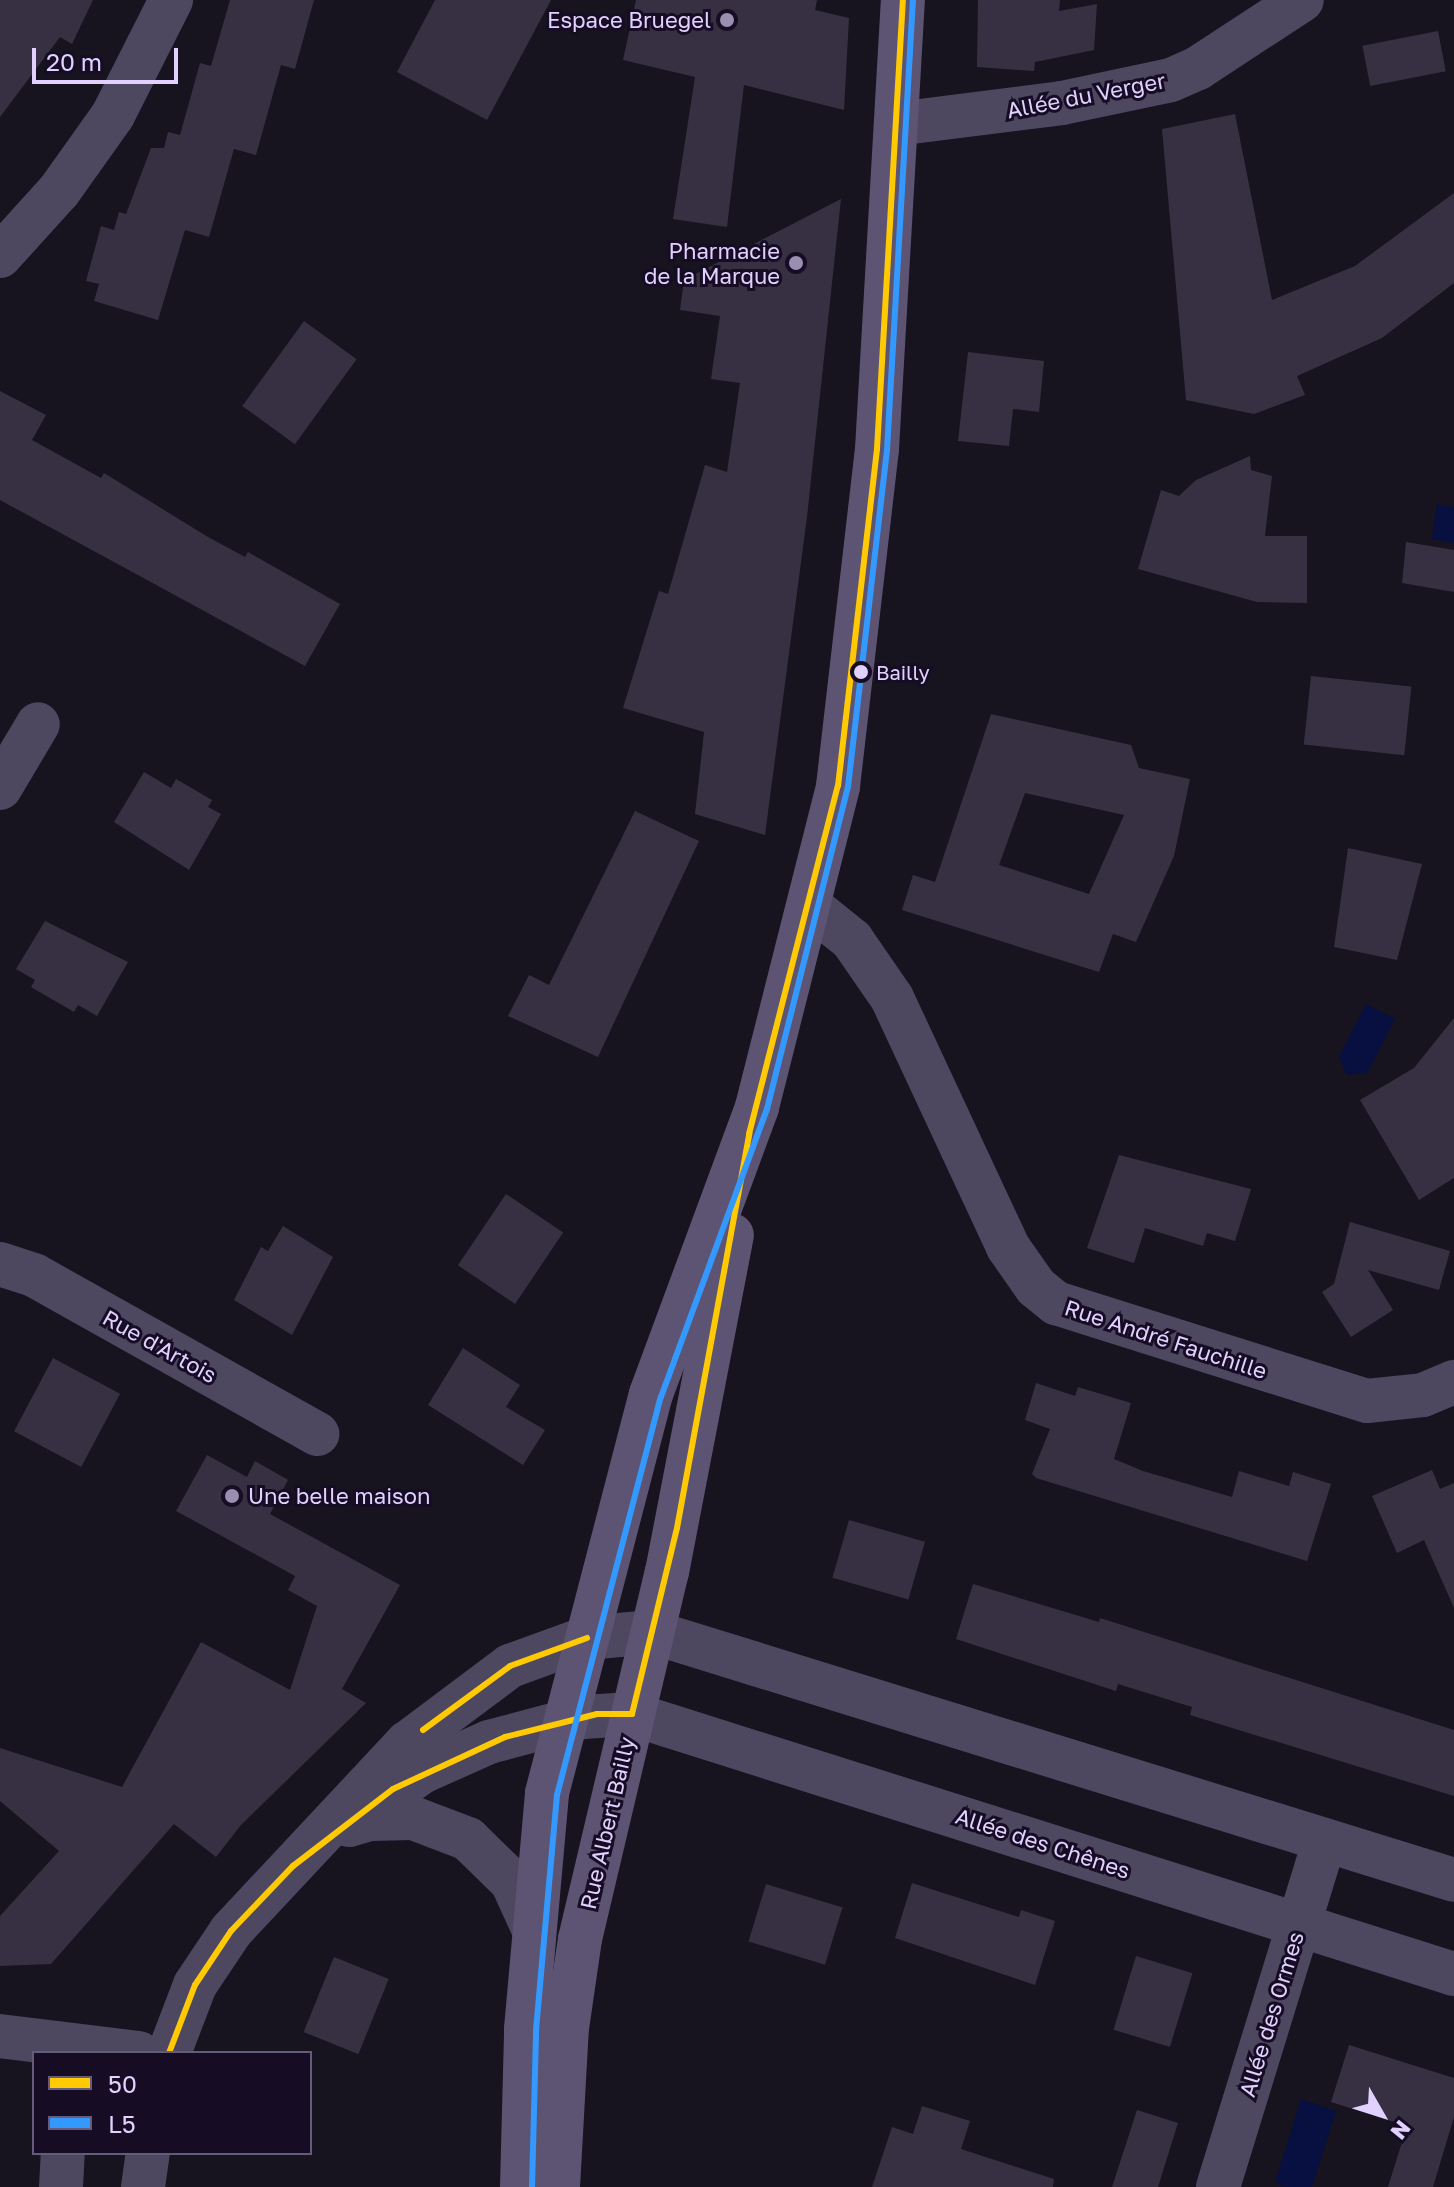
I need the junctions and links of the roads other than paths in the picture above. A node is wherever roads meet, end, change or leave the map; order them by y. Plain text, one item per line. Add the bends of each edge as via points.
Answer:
1 (171, 0) edge
2 (903, 0) edge
3 (1302, 0) edge
4 (896, 124) junction
5 (0, 256) edge
6 (38, 724) dead end
7 (0, 788) edge
8 (811, 907) junction
9 (749, 1134) junction
10 (0, 1264) edge
11 (1454, 1382) edge
12 (317, 1434) dead end
13 (652, 1632) junction
14 (587, 1638) junction
15 (632, 1714) junction
16 (565, 1722) junction
17 (349, 1825) junction
18 (1324, 1842) junction
19 (293, 1866) junction
20 (1454, 1880) edge
21 (1298, 1926) junction
22 (533, 1928) junction
23 (1454, 1974) edge
24 (18, 2049) edge
25 (78, 2051) edge
26 (170, 2051) edge
27 (63, 2155) edge
28 (148, 2155) edge
29 (61, 2187) edge
30 (143, 2187) edge
31 (522, 2187) edge
32 (558, 2187) edge
33 (1218, 2187) edge

1 - 5 street via 138,72 97,140
2 - 4 main road, Rue Albert Bailly
3 - 4 street, Allée du Verger via 1171,80 1062,103
4 - 8 main road, Rue Albert Bailly via 877,449 861,617 838,786
6 - 7 street
8 - 9 main road, Rue Albert Bailly
8 - 11 street, Rue André Fauchille via 852,940 892,998 1008,1247 1036,1287 1056,1303 1367,1401 1423,1395
9 - 13 main road, Rue Albert Bailly via 679,1516
9 - 14 main road, Rue Albert Bailly via 651,1394
10 - 12 street, Rue d'Artois via 34,1275
13 - 14 street
13 - 15 main road, Rue Albert Bailly
13 - 18 street
14 - 16 main road, Rue Albert Bailly
14 - 19 street via 510,1666 451,1705 384,1764
15 - 16 street, Allée des Chênes via 597,1714
15 - 21 street, Allée des Chênes
15 - 32 main road, Rue Albert Bailly via 573,1978
16 - 17 street, Allée des Chênes via 489,1742 422,1772
16 - 22 main road, Rue Albert Bailly via 542,1823
17 - 19 street, Allée des Chênes
17 - 22 street via 413,1818 468,1839 512,1882
18 - 20 street
18 - 21 street, Allée des Ormes
19 - 26 street via 206,1965
21 - 23 street, Allée des Chênes
21 - 33 street, Allée des Ormes
22 - 31 main road, Rue Albert Bailly
24 - 25 street
27 - 29 street
28 - 30 street

